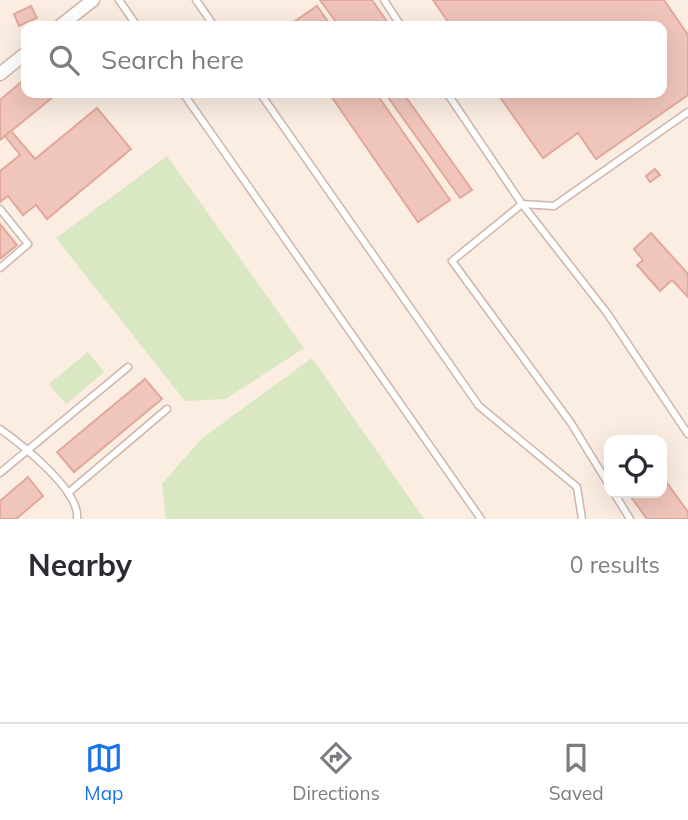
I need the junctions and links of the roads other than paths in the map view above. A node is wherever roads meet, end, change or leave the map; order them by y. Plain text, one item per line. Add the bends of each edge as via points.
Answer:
1 (93, 0) edge
2 (119, 0) edge
3 (195, 0) edge
4 (384, 0) edge
5 (66, 21) edge
6 (134, 21) edge
7 (210, 21) edge
8 (398, 21) edge
9 (21, 57) edge
10 (0, 74) edge
11 (186, 98) edge
12 (264, 98) edge
13 (450, 98) edge
14 (688, 112) edge
15 (522, 204) junction
16 (0, 209) edge
17 (0, 268) edge
18 (128, 367) dead end
19 (167, 409) dead end
20 (0, 429) edge
21 (688, 434) edge
22 (28, 449) junction
23 (0, 473) edge
24 (604, 477) edge
25 (68, 493) junction
26 (617, 498) edge
27 (78, 519) edge
28 (481, 519) edge
29 (582, 519) edge
30 (630, 519) edge

1 - 5 street
2 - 6 lane
3 - 7 lane
4 - 8 lane
9 - 10 street
11 - 28 lane
12 - 29 lane via 480,406 577,487
13 - 15 lane
14 - 15 lane via 554,206
15 - 21 lane via 607,313
15 - 24 lane via 452,261 571,424
16 - 17 lane via 29,244
18 - 22 lane
19 - 25 lane
20 - 22 lane
22 - 23 lane
22 - 25 lane
25 - 27 lane
26 - 30 lane

